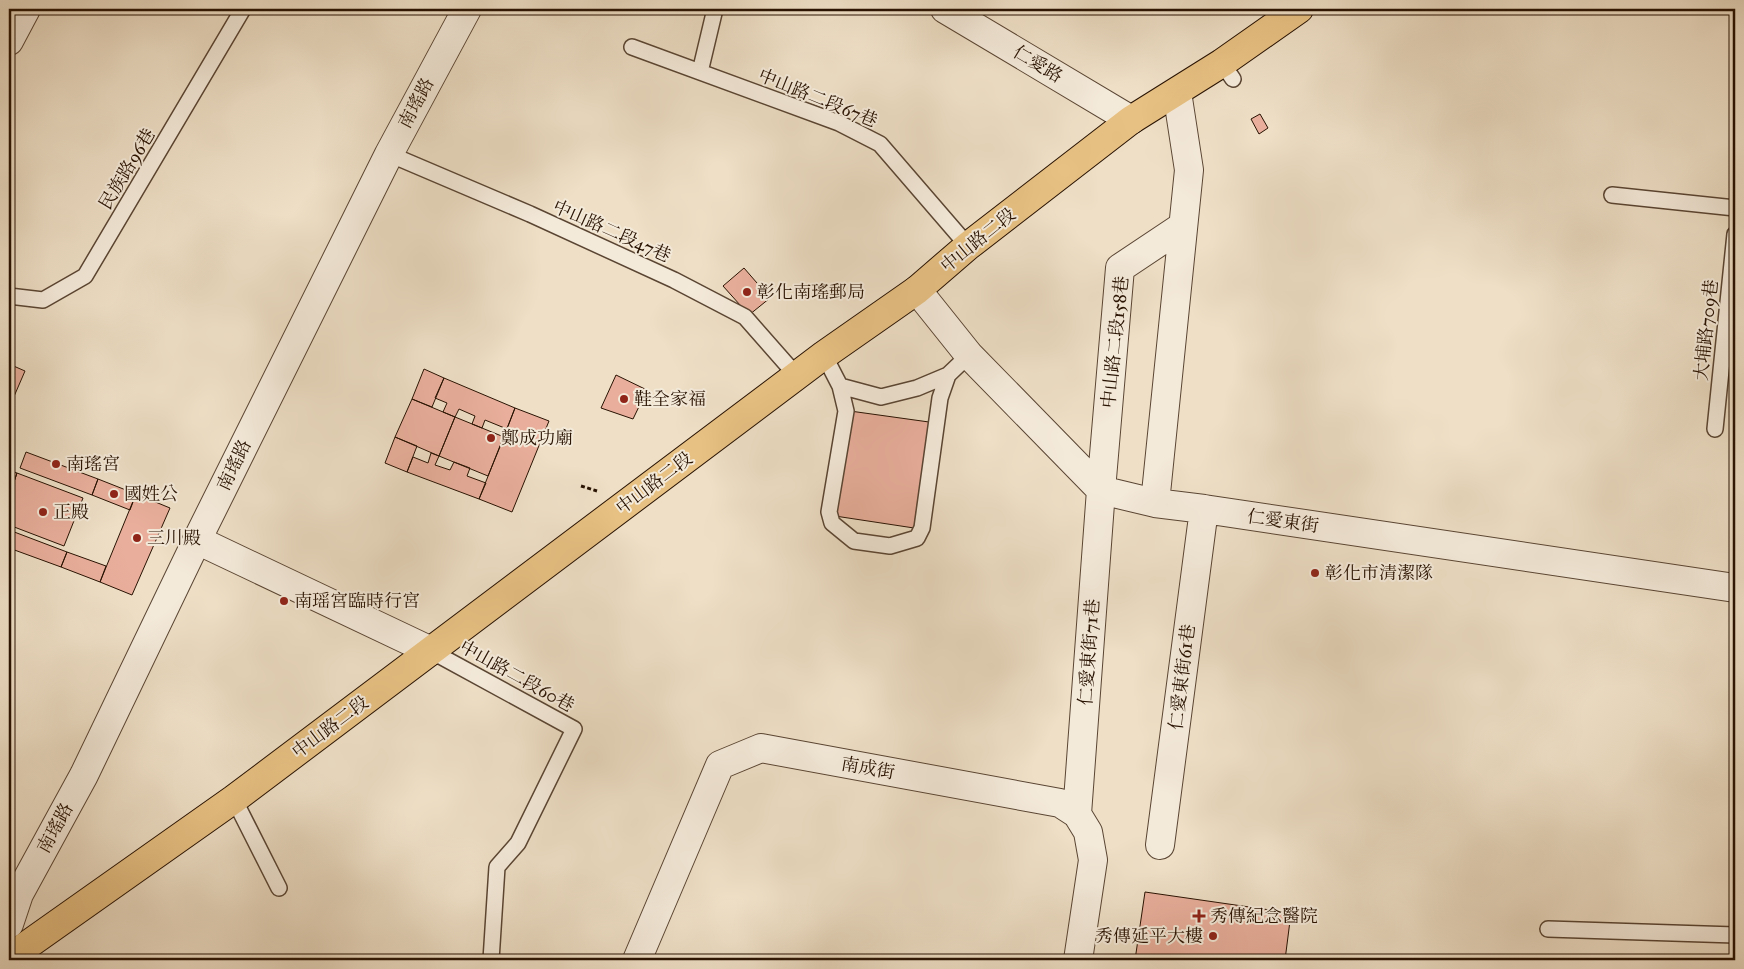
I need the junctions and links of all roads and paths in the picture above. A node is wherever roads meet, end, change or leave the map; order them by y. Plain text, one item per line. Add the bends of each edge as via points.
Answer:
1 (244, 9) edge
2 (467, 9) edge
3 (715, 9) edge
4 (945, 9) edge
5 (1299, 9) edge
6 (632, 47) dead end
7 (700, 72) junction
8 (1177, 92) junction
9 (1131, 120) junction
10 (389, 154) junction
11 (1612, 195) dead end
12 (1735, 208) edge
13 (1183, 226) junction
14 (1735, 234) edge
15 (968, 246) junction
16 (917, 290) junction
17 (9, 296) edge
18 (824, 355) junction
19 (969, 355) junction
20 (796, 375) junction
21 (948, 375) junction
22 (840, 386) junction
23 (1715, 429) dead end
24 (1101, 490) junction
25 (1155, 504) junction
26 (1204, 509) junction
27 (197, 540) junction
28 (1735, 588) edge
29 (431, 651) junction
30 (234, 799) junction
31 (1077, 814) junction
32 (1160, 845) dead end
33 (279, 888) dead end
34 (9, 924) edge
35 (1548, 929) dead end
36 (1735, 935) edge
37 (9, 958) edge
38 (491, 960) edge
39 (637, 960) edge
40 (1078, 960) edge

1 - 17 lane, 民族路96巷 via 86,276 43,300
2 - 10 street, 南瑤路
3 - 7 lane
4 - 9 street, 仁愛路
5 - 8 main road, 中山路二段 via 1228,71
6 - 7 lane, 中山路二段67巷
7 - 15 lane, 中山路二段67巷 via 839,123 880,144
8 - 9 main road, 中山路二段
8 - 13 street via 1189,170
9 - 15 main road, 中山路二段
10 - 20 lane, 中山路二段47巷 via 530,214 746,317
10 - 27 street, 南瑤路
11 - 12 lane
13 - 24 street, 中山路二段158巷 via 1120,268
13 - 25 street
14 - 23 lane, 大埔路709巷
15 - 16 main road, 中山路二段
16 - 18 main road, 中山路二段
16 - 19 street
18 - 20 main road, 中山路二段
18 - 22 lane
19 - 21 lane
19 - 24 street
20 - 29 main road, 中山路二段
21 - 22 lane via 917,388 881,397
21 - 22 lane via 940,398 922,528 916,538 890,546 854,541 832,523 829,512 846,410
24 - 25 street, 仁愛東街
24 - 31 street, 仁愛東街71巷
25 - 26 street, 仁愛東街
26 - 28 street, 仁愛東街
26 - 32 street, 仁愛東街61巷
27 - 29 street
27 - 34 street, 南瑤路 via 84,775 19,894
29 - 30 main road, 中山路二段
29 - 38 lane, 中山路二段60巷 via 574,729 518,843 497,867
30 - 33 lane
30 - 37 main road, 中山路二段
31 - 39 street, 南成街 via 1060,803 761,748 720,765
31 - 40 street via 1088,832 1093,860
35 - 36 lane

